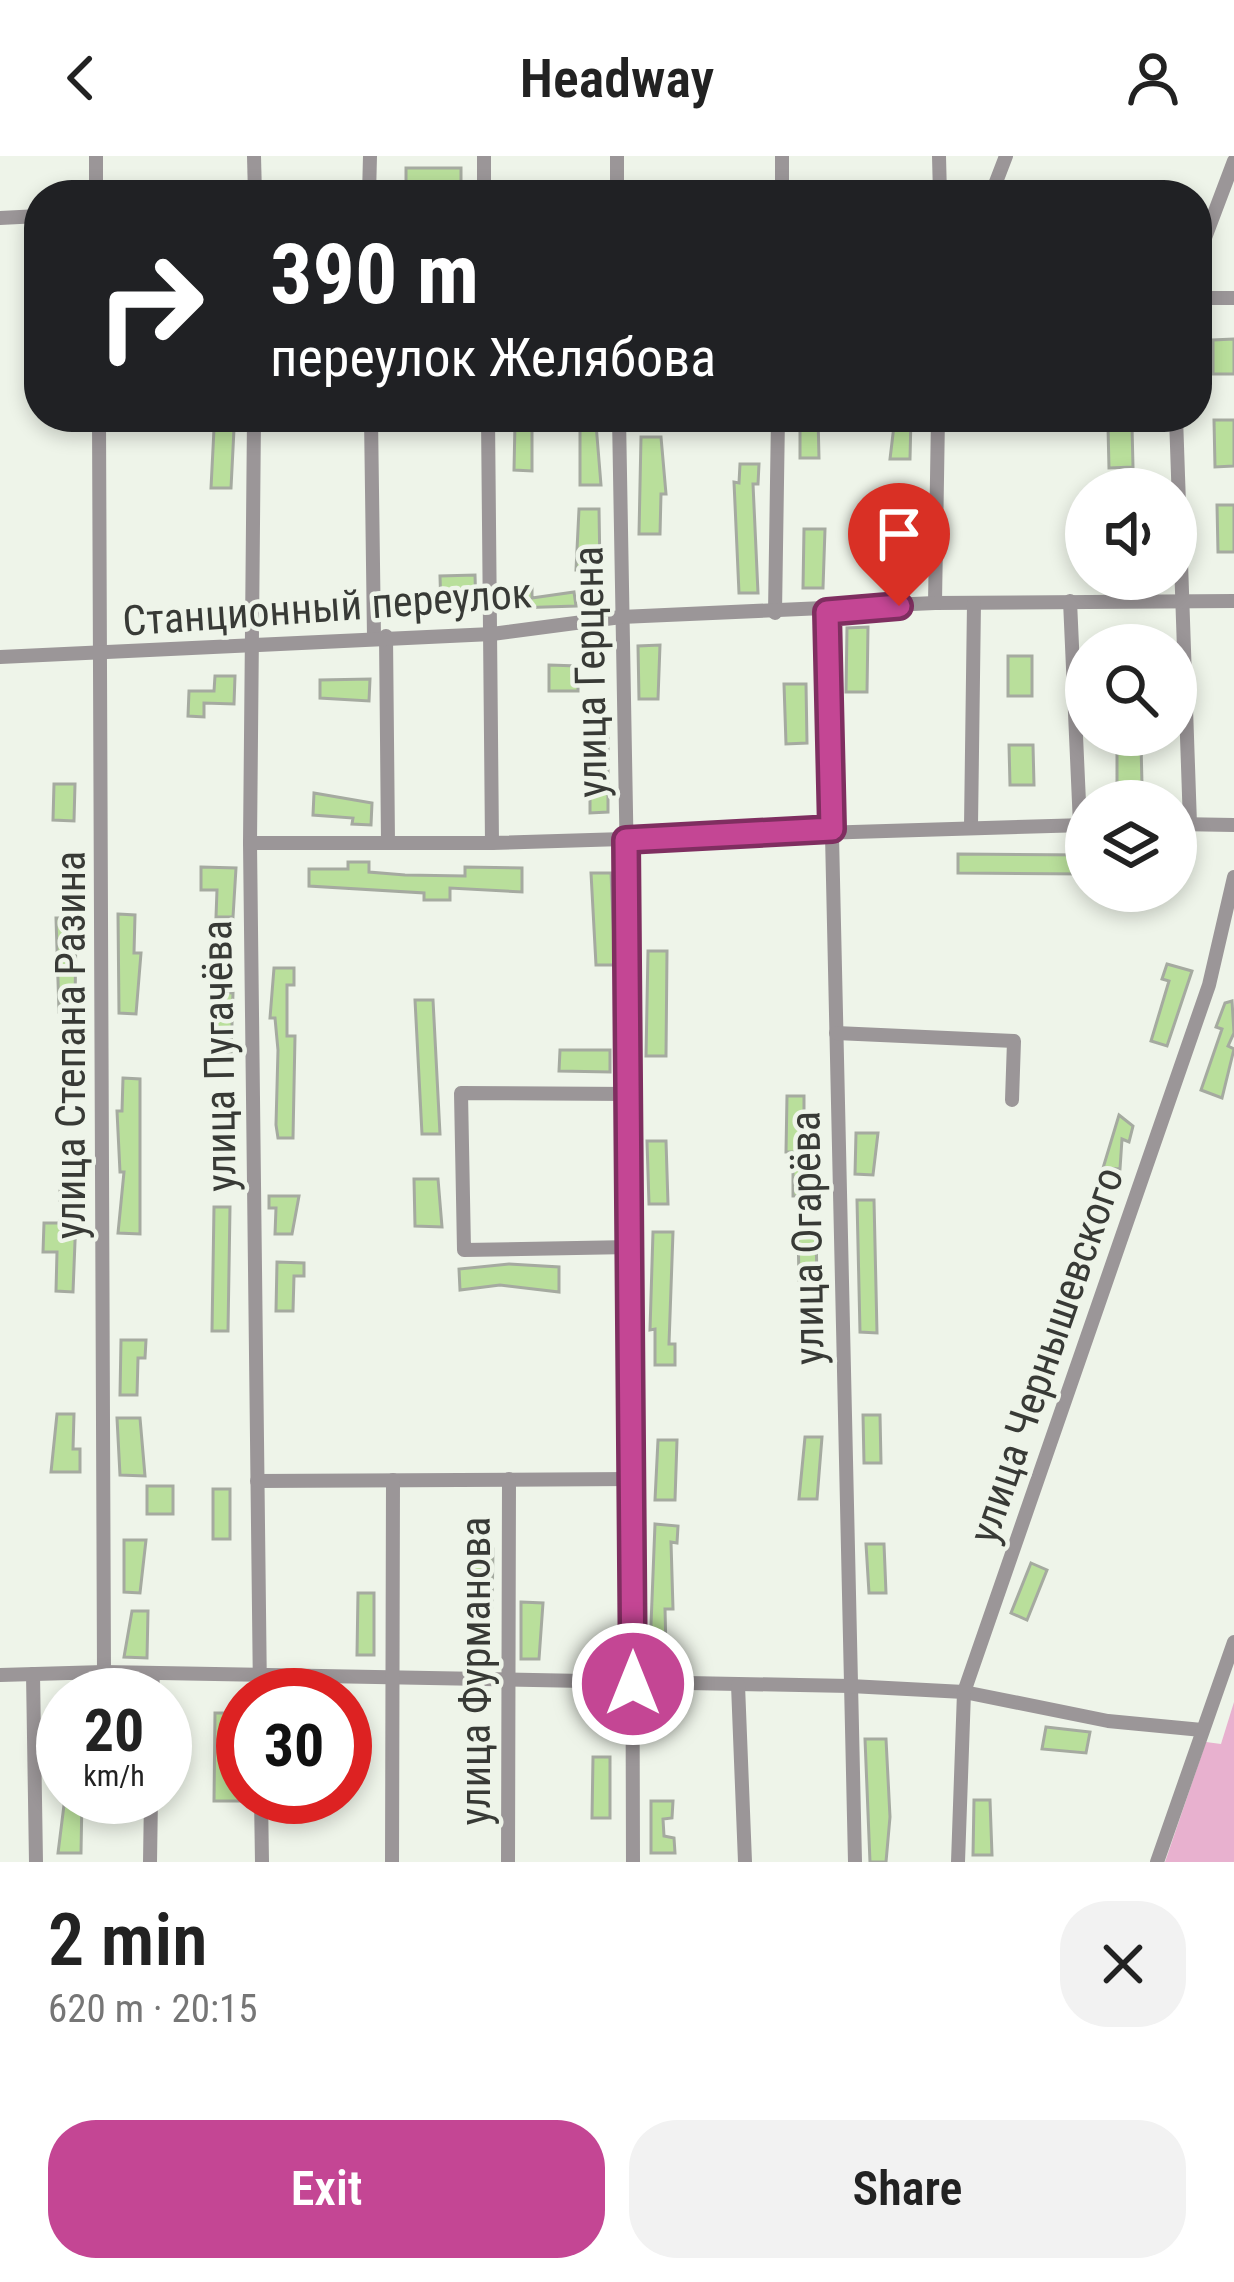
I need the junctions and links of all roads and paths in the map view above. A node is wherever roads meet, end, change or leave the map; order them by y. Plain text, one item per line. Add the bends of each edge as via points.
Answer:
1 (1234, 161) edge
2 (1212, 220) edge
3 (99, 432) edge
4 (254, 432) edge
5 (372, 432) edge
6 (488, 432) edge
7 (619, 432) edge
8 (778, 432) edge
9 (938, 432) edge
10 (1177, 432) edge
11 (1234, 601) edge
12 (1070, 602) junction
13 (1183, 602) junction
14 (935, 603) junction
15 (974, 603) junction
16 (827, 612) junction
17 (775, 613) junction
18 (621, 617) junction
19 (492, 634) junction
20 (380, 637) junction
21 (253, 646) junction
22 (102, 654) junction
23 (0, 657) edge
24 (1080, 780) edge
25 (1183, 780) edge
26 (1197, 824) edge
27 (1065, 825) edge
28 (1234, 825) edge
29 (970, 826) junction
30 (832, 829) junction
31 (626, 840) junction
32 (250, 843) junction
33 (388, 843) junction
34 (492, 843) junction
35 (1234, 877) edge
36 (836, 1033) junction
37 (631, 1094) junction
38 (1012, 1100) dead end
39 (631, 1247) junction
40 (508, 1479) junction
41 (633, 1479) junction
42 (393, 1480) junction
43 (257, 1481) junction
44 (1234, 1642) edge
45 (104, 1668) edge
46 (260, 1668) edge
47 (0, 1675) edge
48 (33, 1675) junction
49 (36, 1675) edge
50 (372, 1679) edge
51 (392, 1679) junction
52 (507, 1682) junction
53 (633, 1684) junction
54 (738, 1685) junction
55 (850, 1686) junction
56 (964, 1691) junction
57 (1202, 1730) junction
58 (151, 1824) edge
59 (261, 1824) edge
60 (36, 1862) edge
61 (151, 1862) edge
62 (262, 1862) edge
63 (392, 1862) edge
64 (508, 1862) edge
65 (633, 1862) edge
66 (745, 1862) edge
67 (855, 1862) edge
68 (958, 1862) edge
69 (1157, 1862) edge

1 - 2 street
3 - 22 street, улица Степана Разина
4 - 21 street, улица Пугачёва
5 - 20 street
6 - 19 street
7 - 18 street, улица Герцена
8 - 17 street
9 - 14 street
10 - 13 street
11 - 13 street, Станционный переулок
12 - 13 street, Станционный переулок
12 - 15 street, Станционный переулок
12 - 24 street
13 - 25 street
14 - 15 street, Станционный переулок
14 - 16 street, Станционный переулок
15 - 29 street
16 - 17 street, Станционный переулок
16 - 30 street, улица Огарёва
17 - 18 street, Станционный переулок
18 - 19 street, Станционный переулок
18 - 31 street, улица Герцена
19 - 20 street, Станционный переулок
19 - 34 street
20 - 21 street, Станционный переулок
20 - 33 street
21 - 22 street, Станционный переулок
21 - 32 street, улица Пугачёва
22 - 23 street, Станционный переулок
22 - 45 street, улица Степана Разина
26 - 28 street
27 - 29 street
29 - 30 street
30 - 31 street
30 - 36 street, улица Огарёва
31 - 34 street
31 - 37 street, улица Герцена
32 - 33 street
32 - 43 street, улица Пугачёва
33 - 34 street
35 - 56 street, улица Чернышевского via 1209,985
36 - 38 street via 1014,1041
36 - 55 street, улица Огарёва
37 - 39 street, улица Герцена
37 - 39 street via 460,1094 464,1250
39 - 41 street, улица Герцена
40 - 41 street
40 - 42 street
40 - 52 street, улица Фурманова
41 - 53 street, улица Герцена
42 - 43 street
42 - 51 street
43 - 46 street, улица Пугачёва
44 - 57 street
47 - 48 street
48 - 49 street
48 - 60 street
50 - 51 street
51 - 52 street
51 - 63 street
52 - 53 street
52 - 64 street, улица Фурманова
53 - 54 street
53 - 65 street, улица Герцена
54 - 55 street
54 - 66 street
55 - 56 street
55 - 67 street, улица Огарёва
56 - 57 street via 1108,1721
56 - 68 street, улица Чернышевского
57 - 69 street
58 - 61 street
59 - 62 street

